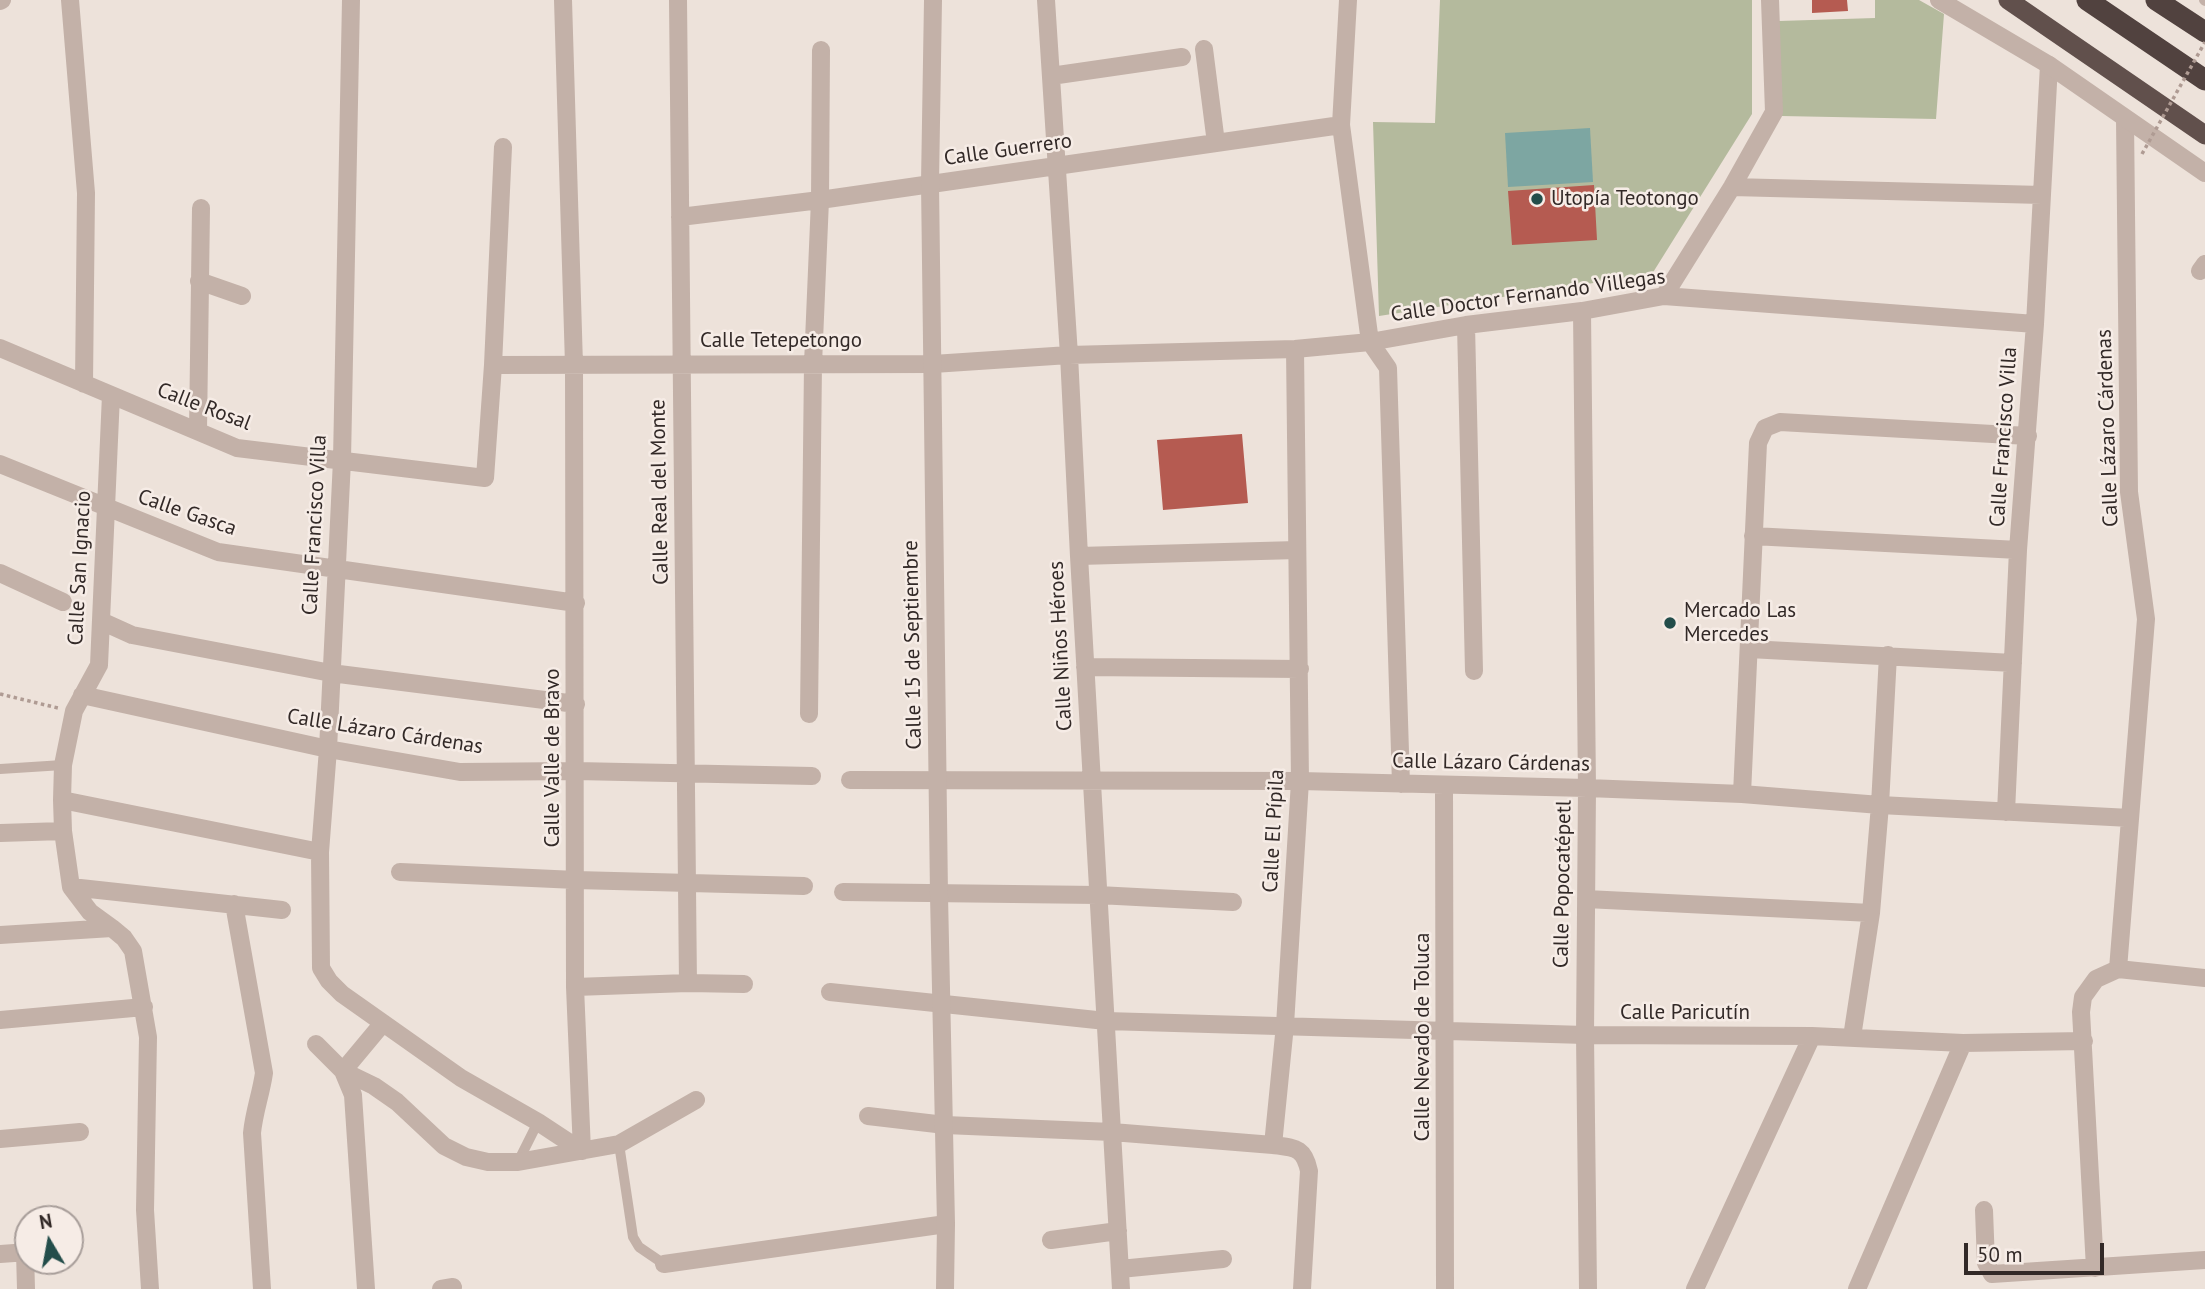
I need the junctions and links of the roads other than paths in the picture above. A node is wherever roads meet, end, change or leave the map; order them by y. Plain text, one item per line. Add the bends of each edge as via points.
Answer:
1 (70, 0) edge
2 (351, 0) edge
3 (563, 0) edge
4 (678, 0) edge
5 (933, 0) edge
6 (1046, 0) edge
7 (1348, 0) edge
8 (1770, 0) edge
9 (1939, 0) edge
10 (2008, 0) edge
11 (2087, 0) edge
12 (2156, 0) edge
13 (2205, 32) edge
14 (1204, 49) dead end
15 (821, 50) dead end
16 (1182, 57) dead end
17 (2049, 65) junction
18 (1051, 76) junction
19 (2205, 80) edge
20 (2125, 119) junction
21 (1342, 125) junction
22 (2205, 135) edge
23 (1216, 143) junction
24 (503, 147) dead end
25 (1056, 166) junction
26 (2205, 173) edge
27 (930, 183) junction
28 (1732, 187) junction
29 (2042, 195) junction
30 (820, 200) junction
31 (201, 208) dead end
32 (680, 217) junction
33 (199, 281) junction
34 (242, 296) dead end
35 (1664, 296) junction
36 (1582, 311) junction
37 (2035, 324) junction
38 (1466, 325) junction
39 (1370, 342) junction
40 (0, 348) edge
41 (1295, 349) junction
42 (1069, 355) junction
43 (681, 364) junction
44 (813, 364) junction
45 (933, 364) junction
46 (493, 365) junction
47 (574, 365) junction
48 (84, 384) junction
49 (111, 395) junction
50 (198, 431) junction
51 (2028, 436) junction
52 (342, 460) junction
53 (0, 464) edge
54 (106, 509) junction
55 (1753, 536) junction
56 (2018, 550) junction
57 (1297, 551) junction
58 (1079, 556) junction
59 (337, 570) junction
60 (0, 573) edge
61 (62, 602) dead end
62 (576, 603) junction
63 (101, 621) junction
64 (1749, 649) junction
65 (1888, 655) junction
66 (2013, 663) junction
67 (1085, 667) junction
68 (1300, 669) junction
69 (1474, 671) dead end
70 (331, 673) junction
71 (78, 703) junction
72 (576, 704) junction
73 (809, 714) dead end
74 (328, 749) junction
75 (63, 765) junction
76 (0, 769) edge
77 (576, 771) junction
78 (687, 773) junction
79 (812, 776) dead end
80 (937, 779) junction
81 (850, 780) dead end
82 (1092, 780) junction
83 (1300, 781) junction
84 (1401, 784) junction
85 (1444, 785) junction
86 (1587, 788) junction
87 (1742, 794) junction
88 (62, 800) junction
89 (1880, 805) junction
90 (2006, 812) junction
91 (2130, 818) junction
92 (63, 831) junction
93 (0, 833) edge
94 (320, 852) junction
95 (400, 872) dead end
96 (576, 880) junction
97 (689, 882) junction
98 (804, 886) dead end
99 (71, 887) junction
100 (843, 892) dead end
101 (939, 895) junction
102 (1098, 895) junction
103 (1586, 899) junction
104 (1233, 902) dead end
105 (234, 904) junction
106 (282, 910) dead end
107 (1871, 913) junction
108 (118, 933) junction
109 (0, 935) edge
110 (2118, 970) junction
111 (2205, 978) edge
112 (688, 984) junction
113 (744, 984) dead end
114 (575, 988) junction
115 (830, 992) dead end
116 (943, 1005) junction
117 (144, 1007) junction
118 (0, 1020) edge
119 (1106, 1021) junction
120 (383, 1023) junction
121 (1285, 1025) junction
122 (1446, 1031) junction
123 (1585, 1035) junction
124 (1812, 1036) junction
125 (1852, 1037) junction
126 (2084, 1041) junction
127 (1963, 1043) junction
128 (316, 1044) dead end
129 (343, 1071) junction
130 (695, 1100) dead end
131 (868, 1116) dead end
132 (538, 1122) junction
133 (945, 1125) junction
134 (80, 1132) dead end
135 (1112, 1132) junction
136 (0, 1139) edge
137 (618, 1144) junction
138 (1273, 1144) junction
139 (582, 1151) junction
140 (518, 1162) junction
141 (1984, 1210) dead end
142 (946, 1224) junction
143 (1118, 1231) junction
144 (1051, 1240) dead end
145 (1223, 1259) dead end
146 (2205, 1260) edge
147 (664, 1264) joint
148 (2095, 1268) junction
149 (1120, 1269) junction
150 (150, 1289) edge
151 (262, 1289) edge
152 (366, 1289) edge
153 (945, 1289) edge
154 (1121, 1289) edge
155 (1302, 1289) edge
156 (1445, 1289) edge
157 (1588, 1289) edge
158 (1695, 1289) edge
159 (1857, 1289) edge

1 - 48 street via 86,194
2 - 52 street, Calle Francisco Villa
3 - 47 street, Calle Valle de Bravo
4 - 32 street, Calle Real del Monte
5 - 27 street, Calle 15 de Septiembre
6 - 18 street, Calle Niños Héroes
7 - 21 street
8 - 28 street via 1774,112
9 - 17 street
10 - 22 highway
11 - 19 highway
12 - 13 highway
14 - 23 street
15 - 30 street
16 - 18 street
17 - 20 street
17 - 29 street, Calle Francisco Villa
18 - 25 street, Calle Niños Héroes
20 - 26 street
20 - 91 street, Calle Lázaro Cárdenas via 2129,492 2146,619
21 - 23 street, Calle Guerrero
21 - 39 street
23 - 25 street, Calle Guerrero
24 - 46 street
25 - 27 street, Calle Guerrero
25 - 42 street, Calle Niños Héroes
27 - 30 street, Calle Guerrero
27 - 45 street, Calle 15 de Septiembre
28 - 29 street
28 - 35 street
29 - 37 street, Calle Francisco Villa
30 - 32 street, Calle Guerrero
30 - 44 street
31 - 33 street
32 - 43 street, Calle Real del Monte
33 - 34 street
33 - 50 street
35 - 36 street, Calle Doctor Fernando Villegas
35 - 37 street, Calle Doctor Fernando Villegas
36 - 38 street, Calle Doctor Fernando Villegas
36 - 86 street, Calle Popocatépetl
37 - 51 street, Calle Francisco Villa
38 - 39 street, Calle Doctor Fernando Villegas
38 - 69 street
39 - 41 street, Calle Doctor Fernando Villegas
39 - 84 street via 1388,368
40 - 48 street, Calle Rosal
41 - 42 street, Calle Doctor Fernando Villegas
41 - 57 street, Calle El Pípila
42 - 45 street, Calle Tetepetongo
42 - 58 street, Calle Niños Héroes
43 - 44 street, Calle Tetepetongo
43 - 47 street, Calle Tetepetongo
43 - 78 street, Calle Real del Monte
44 - 45 street, Calle Tetepetongo
44 - 73 street
45 - 80 street, Calle 15 de Septiembre
46 - 47 street, Calle Tetepetongo
46 - 52 street, Calle Rosal via 485,478
47 - 62 street, Calle Valle de Bravo
48 - 49 street, Calle Rosal
49 - 50 street, Calle Rosal
49 - 54 street, Calle San Ignacio
50 - 52 street, Calle Rosal via 237,448
51 - 55 street via 1780,422 1765,428 1758,443
51 - 56 street, Calle Francisco Villa
52 - 59 street, Calle Francisco Villa
53 - 54 street, Calle Gasca
54 - 59 street, Calle Gasca via 218,552
54 - 63 street, Calle San Ignacio
55 - 56 street
55 - 64 street
56 - 66 street, Calle Francisco Villa
57 - 58 street
57 - 68 street, Calle El Pípila
58 - 67 street, Calle Niños Héroes
59 - 62 street, Calle Gasca
59 - 70 street, Calle Francisco Villa
60 - 61 street
62 - 72 street, Calle Valle de Bravo
63 - 70 street via 132,635
63 - 71 street, Calle San Ignacio via 99,665
64 - 65 street
64 - 87 street
65 - 66 street
65 - 89 street
66 - 90 street, Calle Francisco Villa
67 - 68 street
67 - 82 street, Calle Niños Héroes
68 - 83 street, Calle El Pípila
70 - 72 street
70 - 74 street, Calle Francisco Villa
71 - 74 street, Calle Lázaro Cárdenas
71 - 75 street, Calle San Ignacio
72 - 77 street, Calle Valle de Bravo
74 - 77 street, Calle Lázaro Cárdenas via 460,772
74 - 94 street, Calle Francisco Villa
75 - 76 lane
75 - 88 street, Calle San Ignacio
77 - 78 street, Calle Lázaro Cárdenas
77 - 96 street, Calle Valle de Bravo
78 - 79 street, Calle Lázaro Cárdenas
78 - 97 street, Calle Real del Monte
80 - 81 street, Calle Lázaro Cárdenas
80 - 82 street, Calle Lázaro Cárdenas
80 - 101 street, Calle 15 de Septiembre
82 - 83 street, Calle Lázaro Cárdenas
82 - 102 street, Calle Niños Héroes
83 - 84 street, Calle Lázaro Cárdenas
83 - 121 street, Calle El Pípila
84 - 85 street, Calle Lázaro Cárdenas
85 - 86 street, Calle Lázaro Cárdenas
85 - 122 street, Calle Nevado de Toluca
86 - 87 street, Calle Lázaro Cárdenas
86 - 103 street, Calle Popocatépetl
87 - 89 street, Calle Lázaro Cárdenas
88 - 92 street, Calle San Ignacio
88 - 94 street
89 - 90 street, Calle Lázaro Cárdenas
89 - 107 street
90 - 91 street, Calle Lázaro Cárdenas
91 - 110 street, Calle Lázaro Cárdenas
92 - 93 street
92 - 99 street, Calle San Ignacio
94 - 120 street, Calle Francisco Villa via 321,968 342,994
95 - 96 street
96 - 97 street
96 - 114 street, Calle Valle de Bravo
97 - 98 street
97 - 112 street, Calle Real del Monte
99 - 105 street
99 - 108 street via 90,912
100 - 101 street
101 - 102 street
101 - 116 street, Calle 15 de Septiembre
102 - 104 street
102 - 119 street, Calle Niños Héroes
103 - 107 street
103 - 123 street, Calle Popocatépetl
105 - 106 street
105 - 151 street via 264,1073 252,1133
107 - 125 street
108 - 109 street
108 - 117 street via 133,951
110 - 111 street
110 - 126 street via 2096,979 2083,997
112 - 113 street
112 - 114 street
114 - 139 street, Calle Valle de Bravo
115 - 116 street, Calle Paricutín
116 - 119 street, Calle Paricutín
116 - 133 street, Calle 15 de Septiembre
117 - 118 street
117 - 150 street
119 - 121 street, Calle Paricutín
119 - 135 street, Calle Niños Héroes
120 - 129 street
120 - 132 street, Calle Francisco Villa via 461,1078
121 - 122 street, Calle Paricutín
121 - 138 street, Calle El Pípila
122 - 123 street, Calle Paricutín
122 - 156 street, Calle Nevado de Toluca
123 - 124 street, Calle Paricutín
123 - 157 street, Calle Popocatépetl
124 - 125 street, Calle Paricutín
124 - 158 street
125 - 127 street, Calle Paricutín
126 - 127 street, Calle Paricutín
126 - 148 street
127 - 159 street
128 - 129 street
129 - 140 street via 397,1102 444,1146 488,1162
129 - 152 street via 353,1096
130 - 137 street
131 - 133 street
132 - 139 street, Calle Francisco Villa
132 - 140 lane
133 - 135 street
133 - 142 street, Calle 15 de Septiembre
134 - 136 street
135 - 138 street
135 - 143 street, Calle Niños Héroes
137 - 139 street
137 - 147 lane via 633,1237 639,1247
138 - 155 street via 1296,1148 1306,1157 1309,1171
139 - 140 street
141 - 148 street via 1986,1263 1992,1274
142 - 147 street
142 - 153 street, Calle 15 de Septiembre
143 - 144 street
143 - 149 street, Calle Niños Héroes
145 - 149 street
146 - 148 street
149 - 154 street, Calle Niños Héroes

